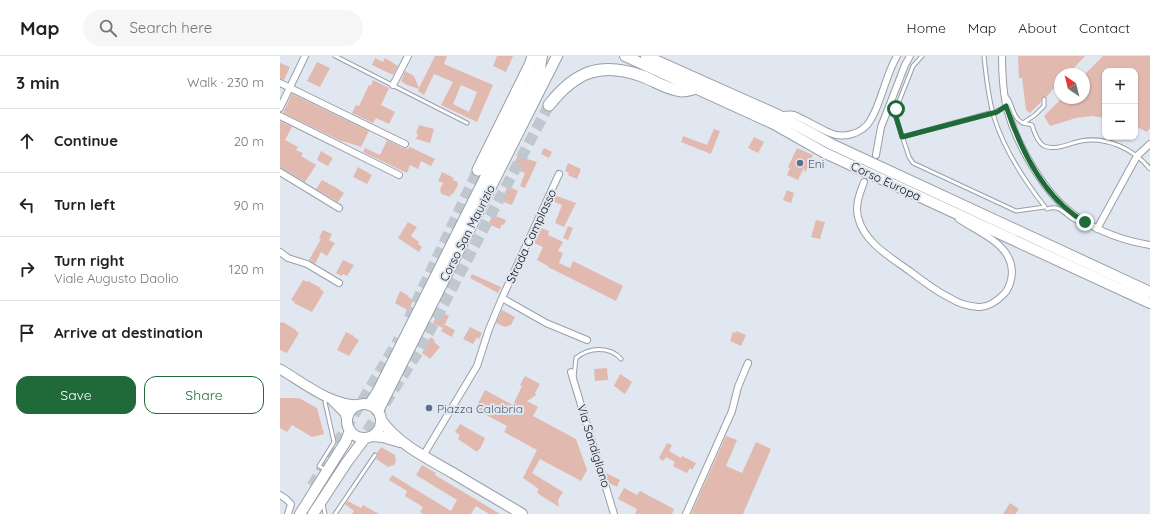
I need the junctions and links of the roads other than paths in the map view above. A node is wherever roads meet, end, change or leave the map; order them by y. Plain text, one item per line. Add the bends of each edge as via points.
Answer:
1 (305, 56) edge
2 (335, 56) edge
3 (408, 56) edge
4 (533, 56) edge
5 (542, 56) edge
6 (557, 56) edge
7 (625, 56) edge
8 (646, 56) edge
9 (897, 56) edge
10 (910, 56) edge
11 (922, 56) edge
12 (984, 56) edge
13 (1002, 56) edge
14 (280, 83) edge
15 (393, 85) junction
16 (290, 88) junction
17 (697, 88) junction
18 (1004, 94) junction
19 (1044, 99) dead end
20 (548, 106) tunnel mouth
21 (1006, 106) junction
22 (280, 108) edge
23 (993, 113) junction
24 (280, 116) edge
25 (778, 116) junction
26 (468, 123) dead end
27 (1023, 123) junction
28 (902, 137) junction
29 (405, 144) dead end
30 (1150, 144) edge
31 (876, 155) dead end
32 (1137, 156) junction
33 (1150, 169) edge
34 (478, 170) tunnel mouth
35 (280, 172) edge
36 (559, 174) dead end
37 (399, 175) dead end
38 (864, 182) dead end
39 (339, 208) dead end
40 (947, 209) junction
41 (1047, 209) dead end
42 (1085, 222) junction
43 (1097, 228) junction
44 (1150, 244) edge
45 (280, 252) edge
46 (339, 283) dead end
47 (1150, 292) edge
48 (502, 298) junction
49 (1150, 303) edge
50 (587, 340) dead end
51 (621, 359) dead end
52 (748, 363) dead end
53 (280, 369) edge
54 (571, 372) dead end
55 (574, 378) junction
56 (330, 398) junction
57 (364, 405) junction
58 (379, 415) junction
59 (349, 425) junction
60 (368, 437) junction
61 (404, 443) junction
62 (375, 455) dead end
63 (423, 456) junction
64 (327, 471) junction
65 (280, 495) edge
66 (322, 500) junction
67 (288, 514) edge
68 (300, 514) edge
69 (313, 514) edge
70 (324, 514) edge
71 (335, 514) edge
72 (522, 514) edge
73 (614, 514) edge
74 (686, 514) edge

1 - 16 street
2 - 15 lane
3 - 15 street
4 - 34 highway
5 - 57 main road, Corso San Maurizio via 540,68 381,384
6 - 58 main road, Corso San Maurizio
7 - 17 main road, Corso Europa
8 - 25 main road, Corso Europa
9 - 25 street via 874,114 869,122 855,133 843,136 833,134 792,115
10 - 31 street via 881,127
11 - 28 lane via 913,66 896,109
12 - 23 lane
13 - 18 street
14 - 16 street
15 - 26 lane
16 - 22 street
16 - 29 street
17 - 20 highway via 682,91 617,69 595,70 574,79
17 - 40 main road, Corso Europa via 774,124 825,153
18 - 21 street
18 - 27 lane via 1010,100 1018,120
19 - 27 lane via 1044,106
21 - 23 lane
21 - 42 street via 1026,156 1066,208
23 - 28 lane
23 - 28 lane via 1011,156 1045,207 1016,211 913,163 908,157
24 - 37 street
25 - 47 main road, Corso Europa via 830,144
27 - 32 lane via 1032,125 1039,143 1045,146 1100,140 1121,146
30 - 32 street
32 - 33 lane
32 - 43 street
35 - 39 street
36 - 48 street, Strada Camplasso
38 - 40 street via 857,206 858,217 863,230 880,250 953,300 980,307 991,304 1006,292 1010,283 1012,268 1007,254 994,241
40 - 49 main road, Corso Europa
41 - 42 lane via 1058,208 1074,220
42 - 43 street
43 - 44 street via 1123,238
45 - 46 street
48 - 50 street, Strada Camplasso via 546,323
48 - 63 street, Strada Camplasso via 477,366
51 - 55 lane, Via Sandigliano via 612,352 598,349 582,354 575,360
52 - 74 street via 732,411
53 - 56 street
54 - 55 street, Via Sandigliano
55 - 73 street, Via Sandigliano
56 - 57 street via 351,405
56 - 59 street via 345,413
56 - 64 lane via 325,402 334,442 319,466
57 - 58 main road
57 - 59 main road via 350,411
58 - 60 main road via 379,429
58 - 61 main road via 388,429
59 - 60 main road via 356,436
59 - 64 main road via 346,441
60 - 61 main road via 383,437
60 - 66 main road via 347,462
61 - 63 main road
62 - 71 lane
63 - 72 main road
64 - 68 main road
65 - 67 street via 290,504
66 - 69 main road
66 - 70 lane

